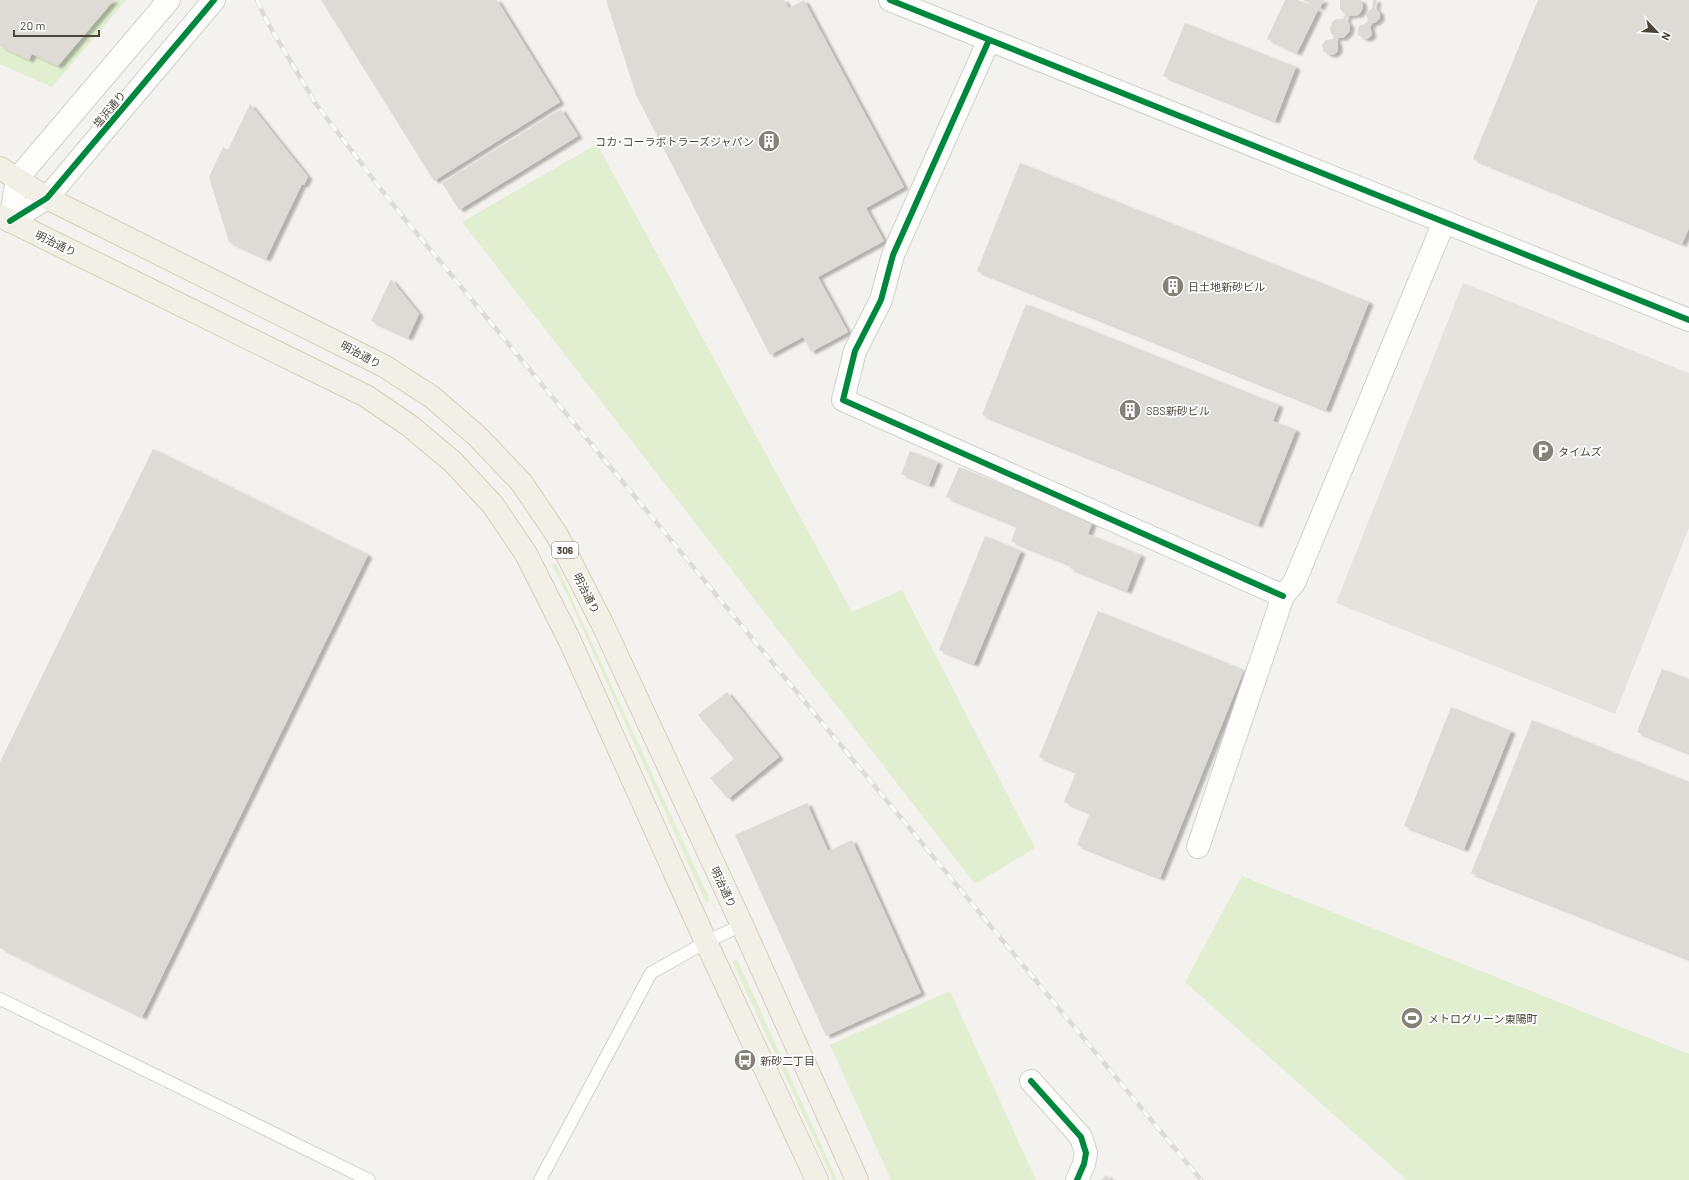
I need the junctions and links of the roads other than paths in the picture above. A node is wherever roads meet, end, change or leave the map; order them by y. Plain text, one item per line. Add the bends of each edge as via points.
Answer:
1 (169, 0) edge
2 (214, 0) edge
3 (890, 0) edge
4 (989, 40) junction
5 (9, 174) edge
6 (47, 198) junction
7 (5, 218) edge
8 (1444, 222) junction
9 (1689, 320) edge
10 (1283, 596) junction
11 (1198, 847) dead end
12 (742, 925) junction
13 (706, 942) junction
14 (0, 998) edge
15 (1031, 1081) dead end
16 (369, 1180) edge
17 (540, 1180) edge
18 (816, 1180) edge
19 (857, 1180) edge
20 (1077, 1180) edge

1 - 5 street
2 - 6 street, 塩浜通り
3 - 4 street
4 - 8 street
4 - 10 street via 893,256 881,300 855,351 843,400
5 - 6 main road, 明治通り / 306
5 - 7 street
6 - 7 street, 塩浜通り
6 - 12 main road, 明治通り / 306 via 384,366 432,397 477,436 521,482 557,535 602,623
7 - 13 main road, 明治通り via 366,396 410,426 453,462 493,505 526,554 569,639
8 - 9 street
8 - 10 street via 1294,583
10 - 11 street
12 - 13 lane
12 - 19 main road, 明治通り / 306
13 - 17 lane via 651,973
13 - 18 main road, 明治通り
14 - 16 lane
15 - 20 street via 1081,1137 1086,1153

